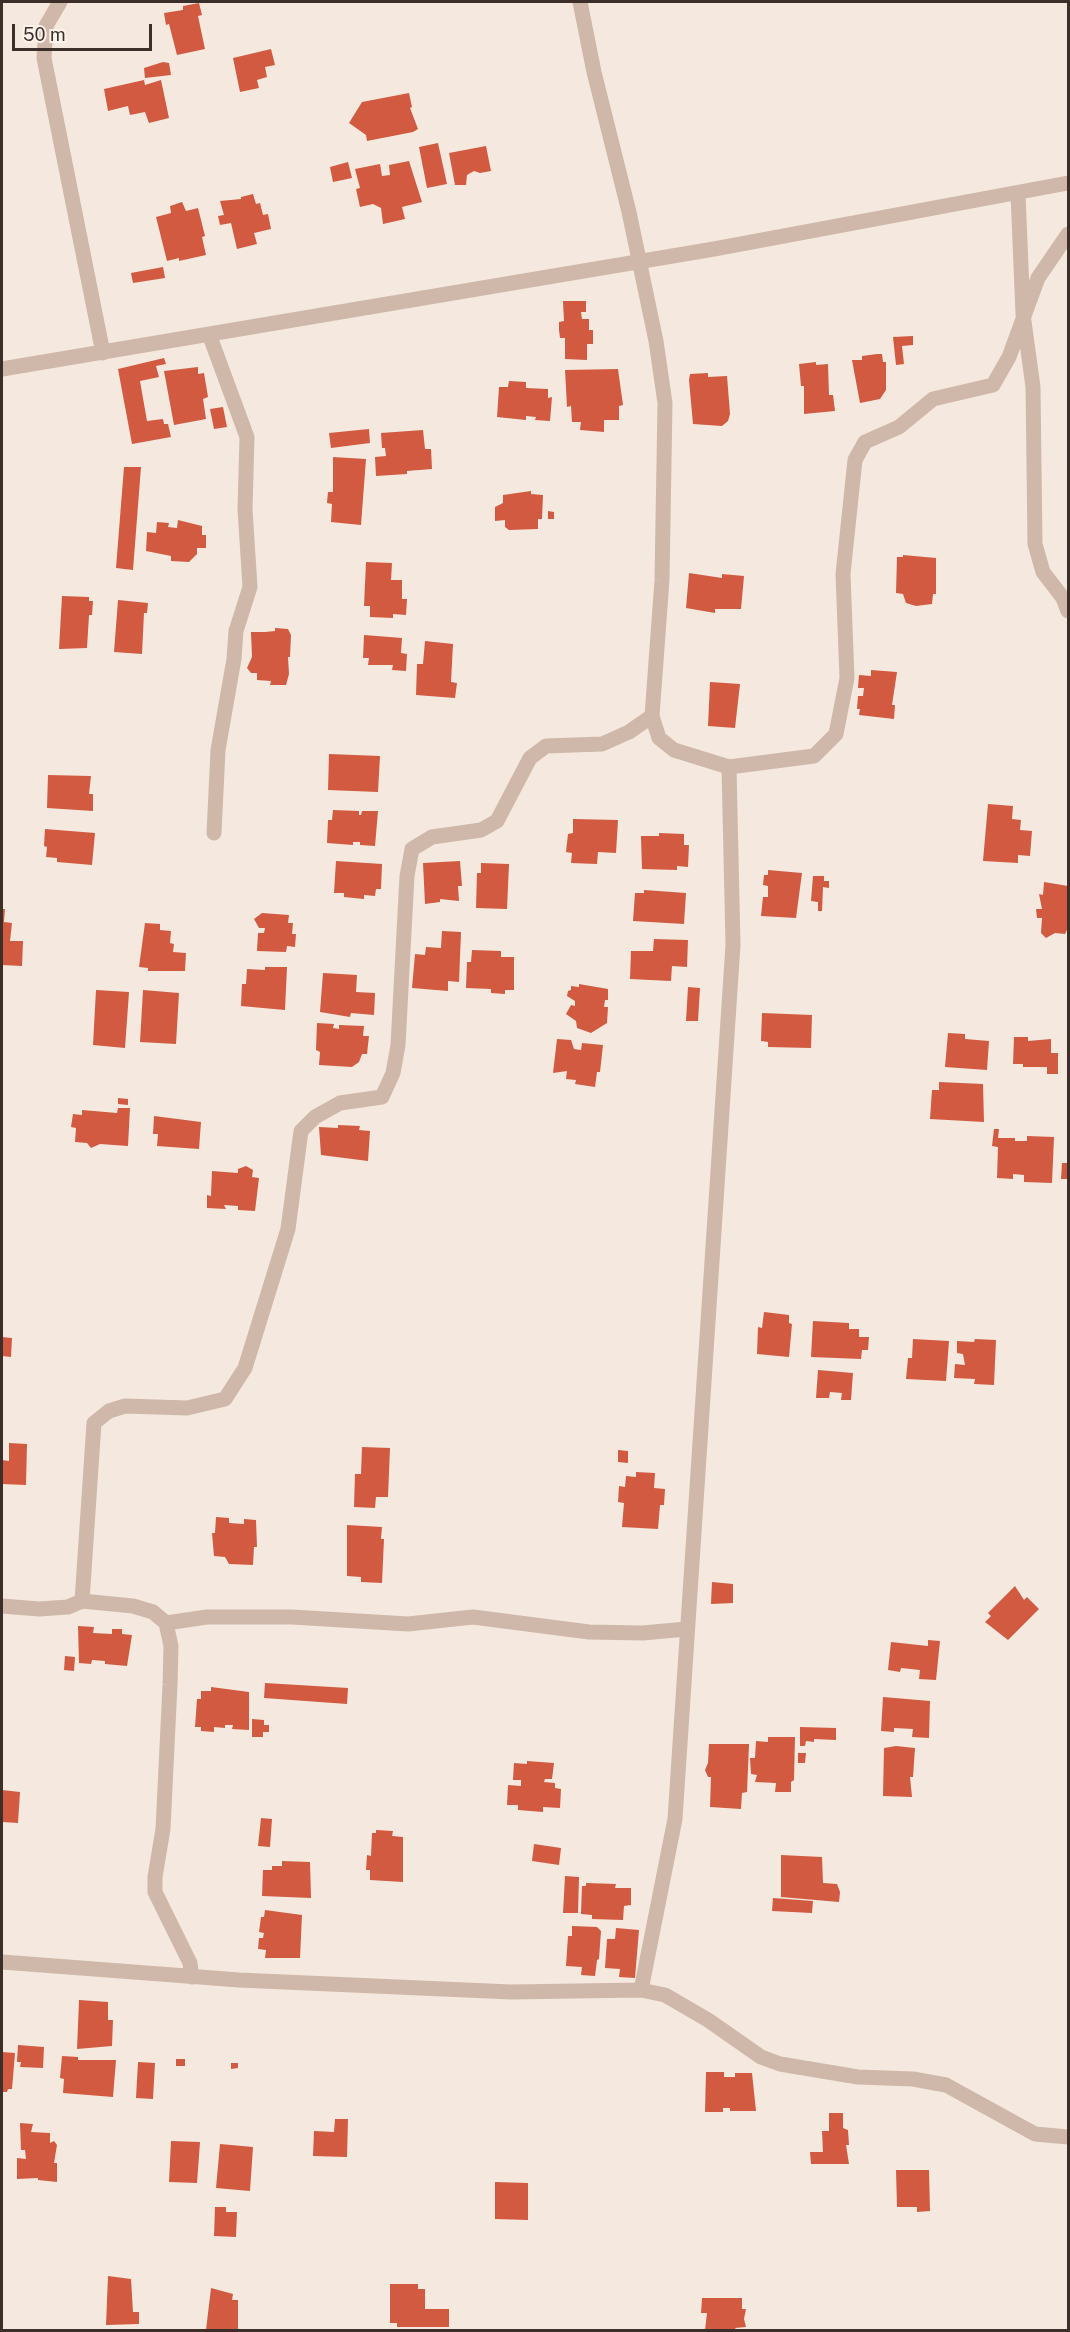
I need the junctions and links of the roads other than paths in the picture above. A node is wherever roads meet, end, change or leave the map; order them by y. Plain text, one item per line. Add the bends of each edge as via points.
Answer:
1 (60, 2) edge
2 (580, 2) edge
3 (1068, 183) edge
4 (1018, 194) junction
5 (1068, 234) edge
6 (638, 261) junction
7 (1023, 314) junction
8 (209, 334) junction
9 (103, 353) junction
10 (2, 369) edge
11 (1068, 611) edge
12 (652, 716) junction
13 (729, 767) junction
14 (214, 833) dead end
15 (82, 1601) junction
16 (2, 1606) edge
17 (166, 1623) junction
18 (686, 1629) junction
19 (2, 1962) edge
20 (192, 1977) junction
21 (641, 1990) junction
22 (1068, 2137) edge

1 - 9 street via 46,26 44,57
2 - 6 street
3 - 4 street
4 - 6 street
4 - 7 street
5 - 7 street via 1038,278
6 - 8 street
6 - 12 street via 665,403 662,580
7 - 11 street via 1033,387 1035,544 1043,573
7 - 13 street via 1009,357 993,385 933,399 899,427 865,442 855,460 843,574 847,678 836,734 814,756
8 - 9 street
8 - 14 street via 247,437 244,509 250,587 236,631 218,750
9 - 10 street
12 - 13 street via 659,738 674,750
12 - 15 street via 602,744 546,747 530,758 497,821 481,830 432,837 412,849 393,1073 382,1097 340,1103 315,1117 301,1131 288,1229 245,1368 225,1399 187,1408 125,1406 109,1411 94,1423
13 - 18 street via 733,945
15 - 16 street via 58,1607
15 - 17 street via 133,1606 153,1612
17 - 18 street via 207,1617 292,1617 408,1624 473,1617 588,1632
17 - 20 street via 171,1646 170,1685 163,1829 155,1892 190,1963
18 - 21 street via 675,1819
19 - 20 street
20 - 21 street via 512,1992
21 - 22 street via 665,1995 761,2057 780,2064 858,2077 914,2079 946,2085 1035,2134

